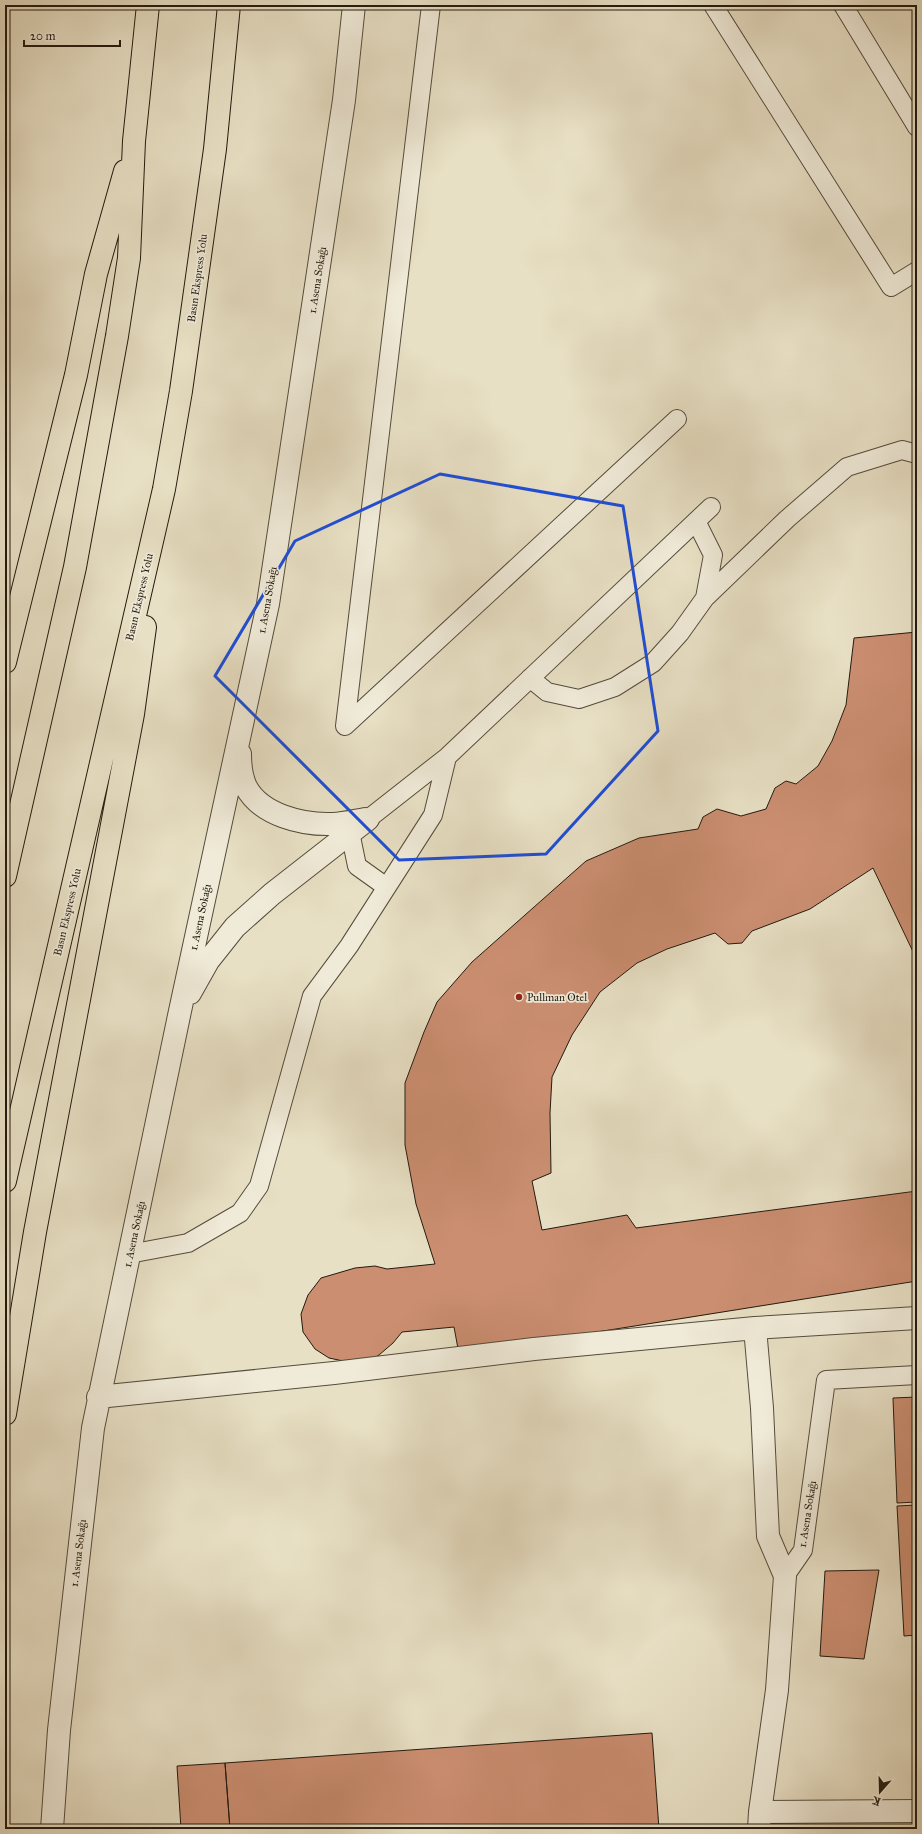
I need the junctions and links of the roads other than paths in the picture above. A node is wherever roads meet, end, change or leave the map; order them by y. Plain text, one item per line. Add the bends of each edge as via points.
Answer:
1 (148, 5) edge
2 (229, 5) edge
3 (354, 5) edge
4 (432, 5) edge
5 (713, 5) edge
6 (843, 5) edge
7 (917, 127) edge
8 (134, 141) junction
9 (917, 271) edge
10 (677, 419) dead end
11 (917, 454) edge
12 (164, 489) junction
13 (711, 507) dead end
14 (696, 521) junction
15 (705, 598) junction
16 (5, 662) edge
17 (530, 678) junction
18 (240, 731) junction
19 (447, 757) junction
20 (368, 819) junction
21 (350, 832) junction
22 (5, 876) edge
23 (386, 886) junction
24 (180, 1011) junction
25 (5, 1181) edge
26 (129, 1254) junction
27 (917, 1318) edge
28 (755, 1328) junction
29 (917, 1375) edge
30 (98, 1398) junction
31 (5, 1414) edge
32 (785, 1576) junction
33 (917, 1811) edge
34 (759, 1821) edge
35 (52, 1829) edge

1 - 8 highway
2 - 12 highway, Basın Ekspress Yolu via 215,149 181,391
3 - 18 street, 1. Asena Sokağı via 344,100 268,604
4 - 10 lane via 345,726
5 - 9 lane via 891,287
6 - 7 lane
8 - 16 highway via 96,274 76,375
8 - 22 highway via 129,258 97,453 75,567
11 - 15 lane via 902,450 847,467
12 - 25 highway, Basın Ekspress Yolu
12 - 31 highway via 133,714 35,1232
13 - 14 lane
14 - 15 lane via 713,555
14 - 17 lane
15 - 17 lane via 680,633 652,663 615,687 579,699 547,692
17 - 19 lane
18 - 20 street via 240,769 246,787 260,802 280,815 303,822 332,824
18 - 24 street, 1. Asena Sokağı
19 - 20 lane
19 - 23 lane via 433,815
20 - 21 street
21 - 23 lane via 357,866
21 - 24 street via 235,927 208,961
23 - 26 lane via 349,946 312,996 259,1186 240,1213 188,1243
24 - 26 street, 1. Asena Sokağı
26 - 30 street, 1. Asena Sokağı
27 - 28 street
28 - 30 street via 534,1349
28 - 32 street via 768,1536
29 - 32 lane, 1. Asena Sokağı via 826,1380 803,1550
30 - 35 street, 1. Asena Sokağı via 75,1577 59,1730
32 - 34 street via 777,1690
33 - 34 street

